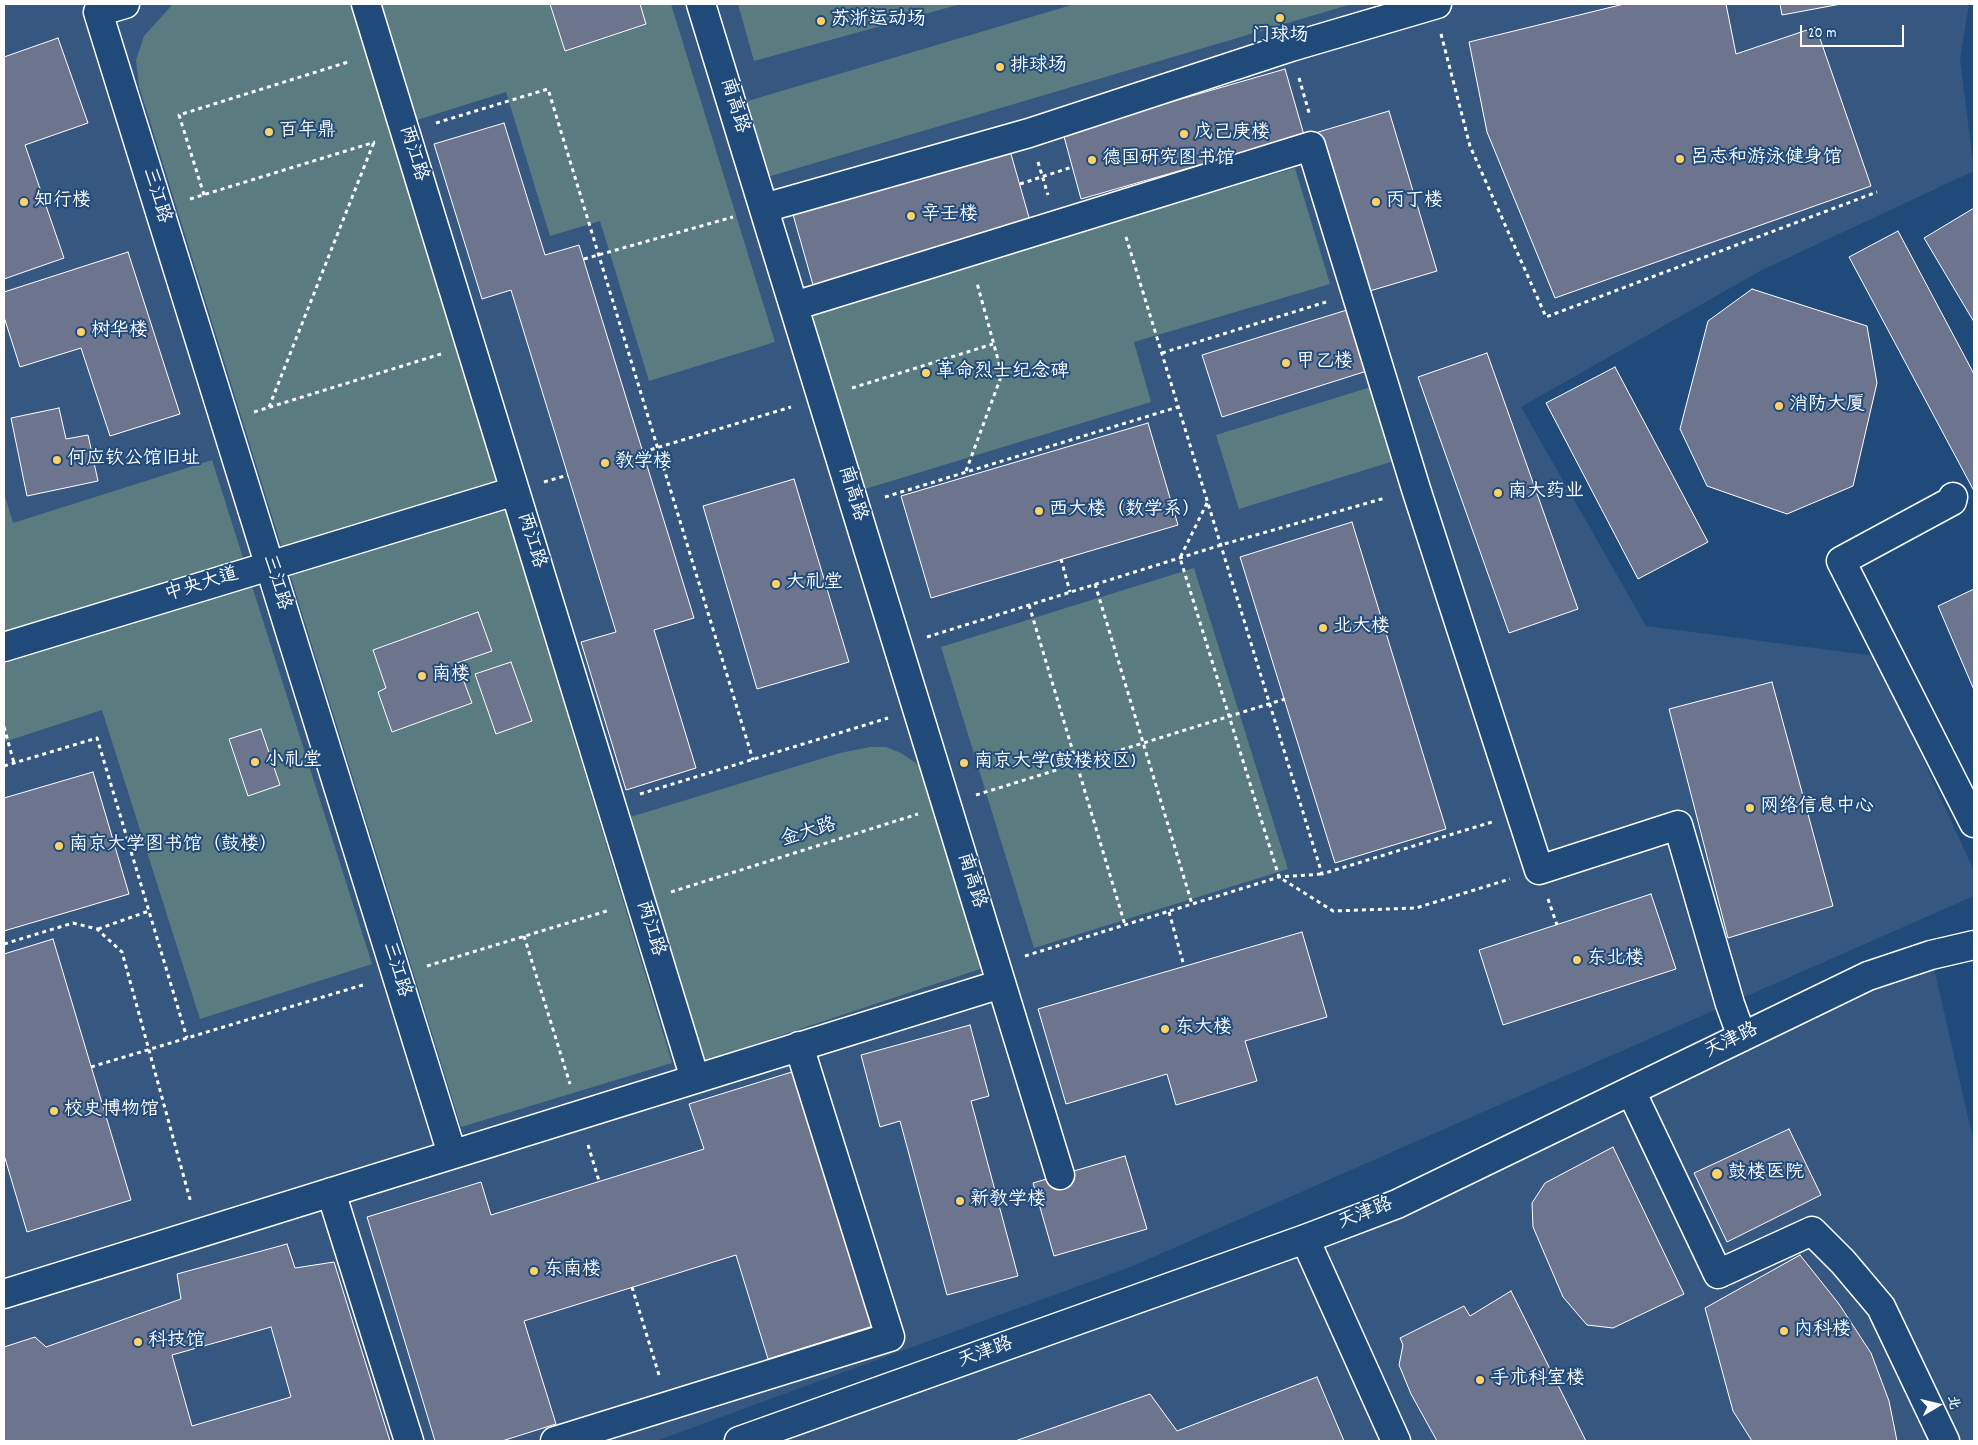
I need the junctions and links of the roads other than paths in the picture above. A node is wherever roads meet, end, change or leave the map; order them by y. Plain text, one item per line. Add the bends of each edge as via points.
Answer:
1 (125, 4) edge
2 (366, 4) edge
3 (701, 4) edge
4 (1435, 4) edge
5 (764, 208) junction
6 (794, 306) junction
7 (515, 491) junction
8 (1953, 497) dead end
9 (270, 565) junction
10 (4, 647) edge
11 (1974, 823) edge
12 (1974, 945) edge
13 (1001, 984) junction
14 (1742, 1037) junction
15 (799, 1046) junction
16 (695, 1079) junction
17 (1631, 1091) junction
18 (452, 1154) junction
19 (1060, 1175) dead end
20 (331, 1192) junction
21 (1305, 1238) junction
22 (4, 1294) edge
23 (409, 1441) edge
24 (555, 1441) edge
25 (739, 1441) edge
26 (1396, 1441) edge
27 (1945, 1441) edge

1 - 9 street, 三江路 via 98,12
2 - 7 street, 两江路
3 - 5 street, 南高路
4 - 5 street via 1290,47 1029,133
5 - 6 street, 南高路
6 - 13 street, 南高路
6 - 14 street via 1311,146 1416,489 1539,870 1678,825
7 - 9 street, 中央大道
7 - 16 street, 两江路
8 - 11 street via 1952,501 1841,560
9 - 10 street, 中央大道
9 - 18 street, 三江路
12 - 14 street, 天津路 via 1868,976
13 - 15 street
13 - 19 street, 南高路
14 - 17 street, 天津路
15 - 16 street
15 - 24 street via 890,1337
16 - 18 street
17 - 21 street, 天津路 via 1398,1204
17 - 27 street via 1718,1274 1812,1231 1881,1307
18 - 20 street
20 - 22 street
20 - 23 street
21 - 25 street, 天津路
21 - 26 street

